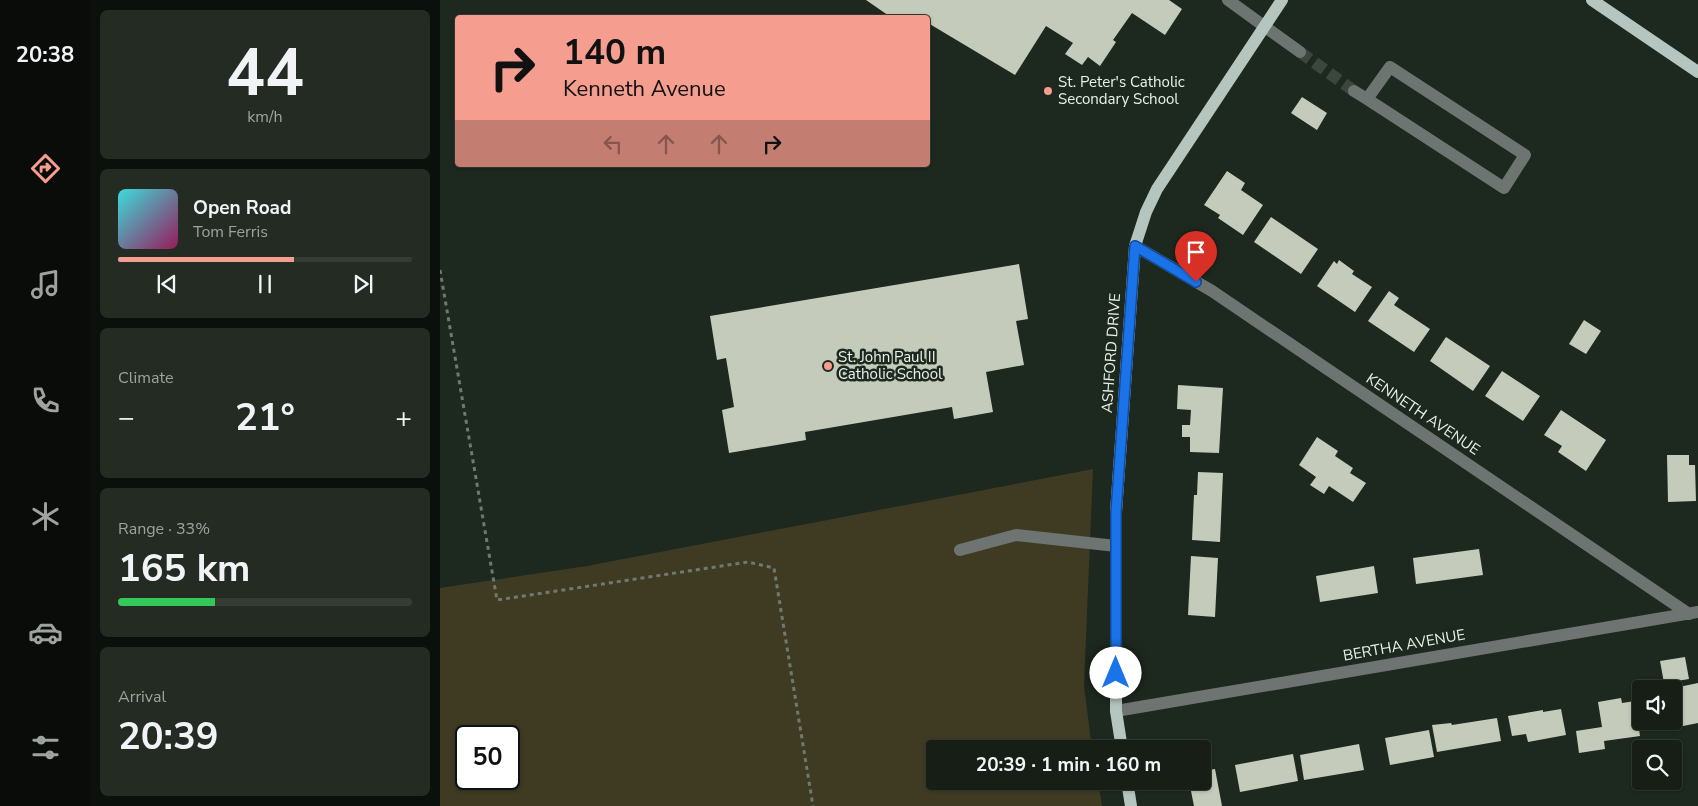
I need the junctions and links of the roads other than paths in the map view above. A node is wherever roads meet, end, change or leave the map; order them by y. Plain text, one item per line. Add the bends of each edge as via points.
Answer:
1 (1228, 0) edge
2 (1282, 0) edge
3 (1592, 0) edge
4 (1265, 26) junction
5 (1300, 52) tunnel mouth
6 (1698, 72) edge
7 (1354, 90) tunnel mouth
8 (1366, 99) junction
9 (1135, 246) junction
10 (1116, 546) junction
11 (960, 550) dead end
12 (1693, 613) edge
13 (1116, 712) junction
14 (1121, 740) edge
15 (1128, 790) edge
16 (1131, 806) edge

1 - 4 street
2 - 4 main road, ASHFORD DRIVE
3 - 6 main road
4 - 5 street
4 - 9 main road, ASHFORD DRIVE via 1157,188
7 - 8 street
8 - 8 street via 1504,188 1525,155 1390,67
9 - 10 main road, ASHFORD DRIVE
9 - 12 street, KENNETH AVENUE via 1212,291
10 - 11 street via 1016,535
10 - 13 main road, ASHFORD DRIVE
12 - 13 street, BERTHA AVENUE
13 - 14 main road, ASHFORD DRIVE
15 - 16 main road

